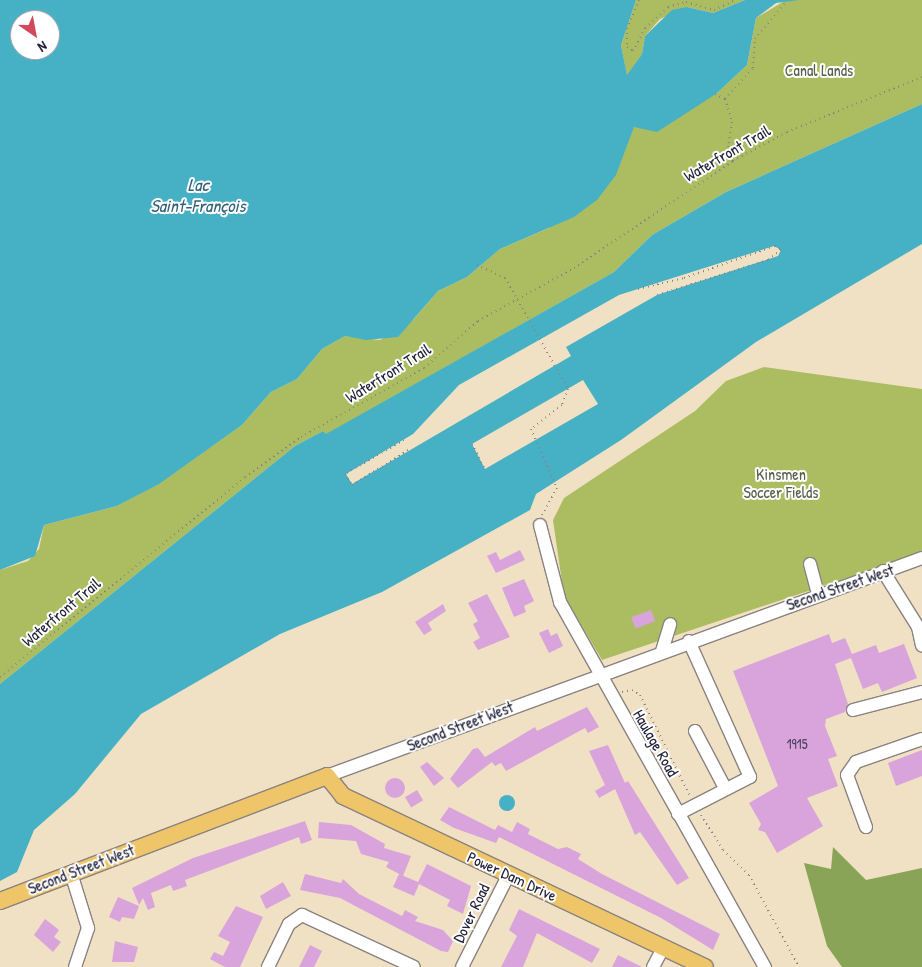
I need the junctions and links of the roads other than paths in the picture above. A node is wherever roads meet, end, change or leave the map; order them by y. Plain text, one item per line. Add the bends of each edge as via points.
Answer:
1 (540, 525) road end
2 (922, 558) edge
3 (810, 564) dead end
4 (883, 571) junction
5 (818, 594) junction
6 (670, 624) dead end
7 (689, 641) junction
8 (922, 646) edge
9 (662, 651) junction
10 (598, 674) junction
11 (922, 692) edge
12 (853, 710) dead end
13 (695, 731) dead end
14 (922, 739) edge
15 (327, 776) junction
16 (725, 788) junction
17 (678, 814) junction
18 (866, 827) dead end
19 (70, 873) junction
20 (509, 874) junction
21 (0, 900) edge
22 (663, 948) junction
23 (75, 967) edge
24 (268, 967) edge
25 (414, 967) edge
26 (462, 967) edge
27 (653, 967) edge
28 (705, 967) edge
29 (765, 967) edge

1 - 10 street, Haulage Road via 560,602
2 - 4 street, Second Street West
3 - 5 street
4 - 5 street, Second Street West
4 - 8 street via 918,627
5 - 7 street, Second Street West
6 - 9 street
7 - 9 street, Second Street West
7 - 16 street via 750,777
9 - 10 street, Second Street West
10 - 15 street, Second Street West
10 - 17 street, Haulage Road
11 - 12 street
13 - 16 street
14 - 18 street via 856,762 846,775
15 - 19 main road, Second Street West
15 - 20 main road, Power Dam Drive via 343,796
16 - 17 street
17 - 29 street, Haulage Road
19 - 21 main road, Second Street West
19 - 23 street via 88,928
20 - 22 main road, Power Dam Drive
20 - 26 street, Dover Road
22 - 27 street
22 - 28 main road, Power Dam Drive
24 - 25 street via 289,924 302,915

